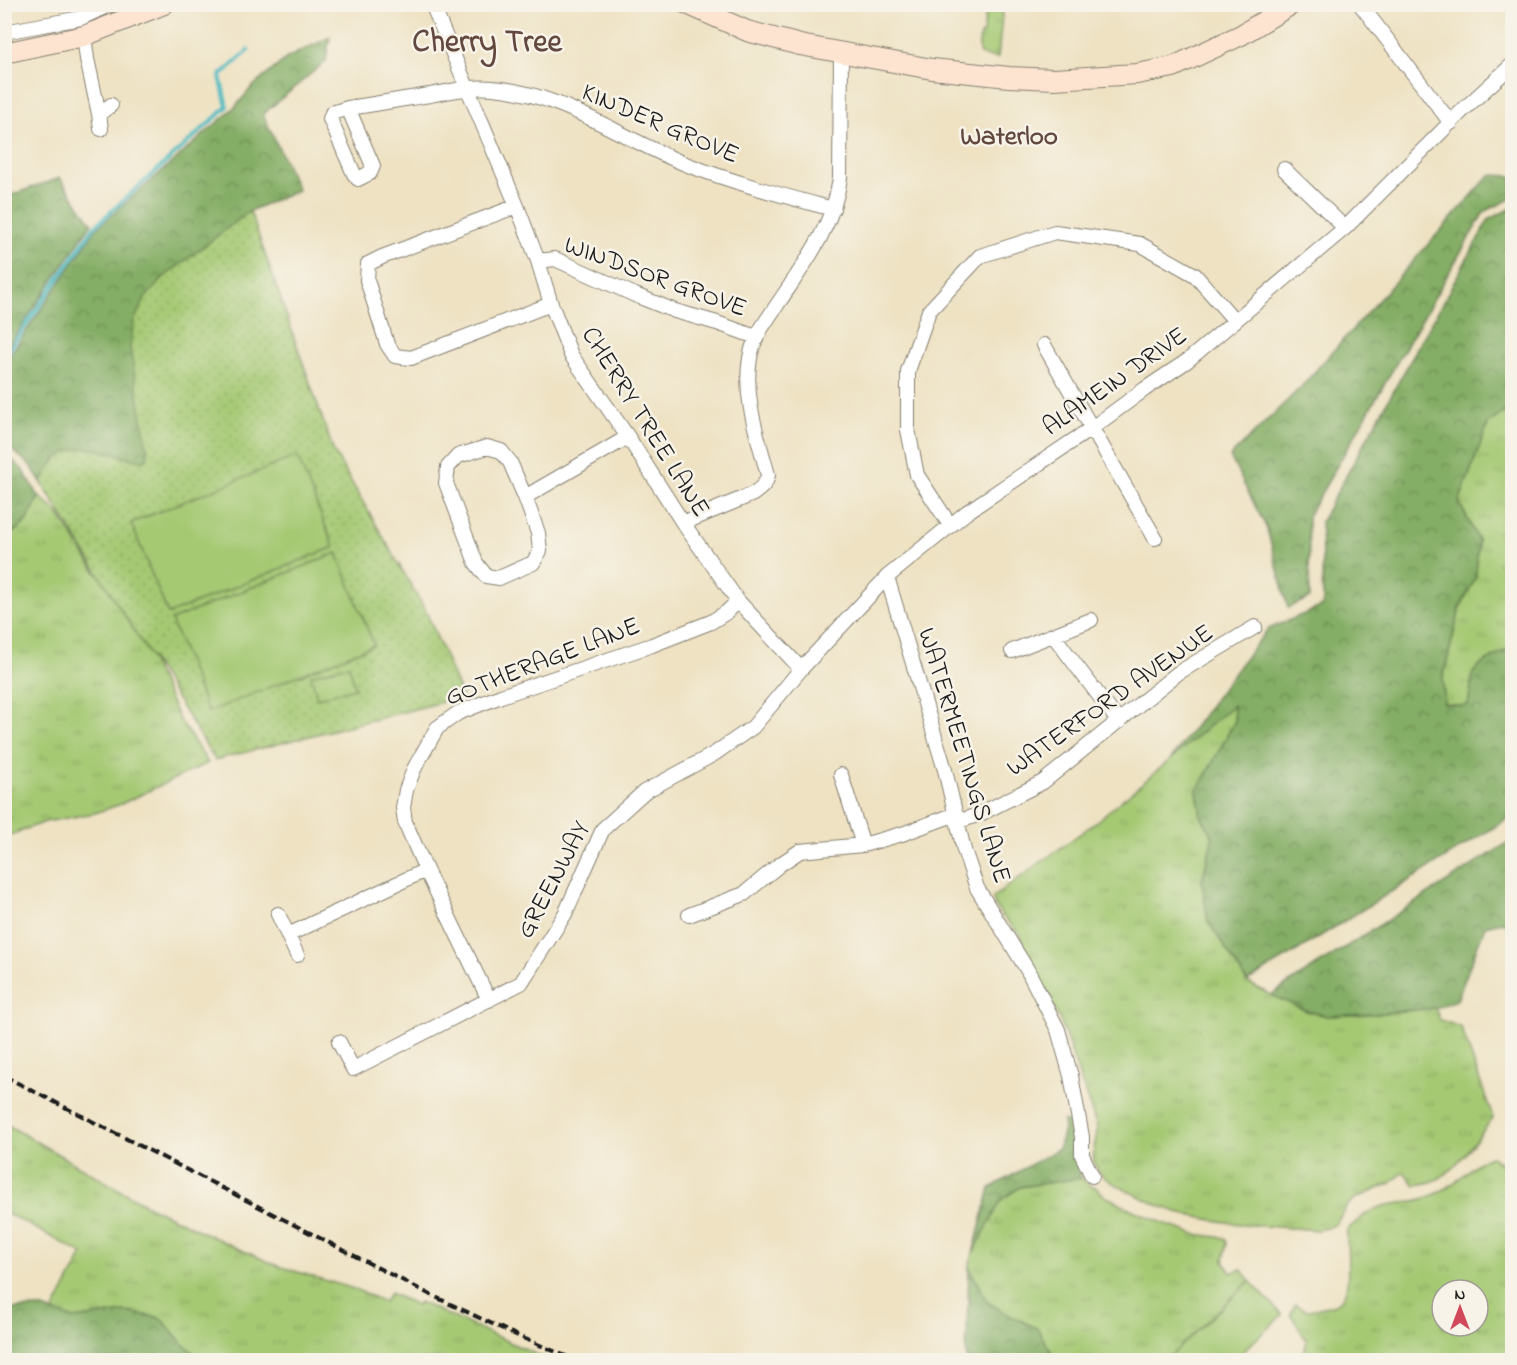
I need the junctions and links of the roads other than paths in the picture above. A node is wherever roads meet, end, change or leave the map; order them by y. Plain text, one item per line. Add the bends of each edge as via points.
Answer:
1 (111, 4) edge
2 (164, 4) edge
3 (432, 4) edge
4 (687, 4) edge
5 (1292, 4) edge
6 (1360, 4) edge
7 (4, 32) edge
8 (84, 36) junction
9 (4, 53) edge
10 (841, 53) junction
11 (1512, 65) edge
12 (468, 88) junction
13 (111, 105) dead end
14 (348, 108) junction
15 (99, 114) junction
16 (1450, 123) junction
17 (101, 129) dead end
18 (1284, 169) dead end
19 (517, 206) junction
20 (832, 209) junction
21 (1345, 228) junction
22 (538, 261) junction
23 (551, 304) junction
24 (1235, 321) junction
25 (756, 337) junction
26 (1044, 345) dead end
27 (1092, 428) junction
28 (628, 437) junction
29 (525, 497) junction
30 (683, 523) junction
31 (950, 525) junction
32 (1155, 538) dead end
33 (887, 577) junction
34 (738, 601) junction
35 (1091, 620) dead end
36 (1255, 627) dead end
37 (1053, 635) junction
38 (1012, 651) dead end
39 (801, 669) junction
40 (1119, 722) junction
41 (841, 775) dead end
42 (956, 818) junction
43 (863, 845) junction
44 (426, 870) junction
45 (278, 914) dead end
46 (689, 915) dead end
47 (288, 935) junction
48 (297, 955) dead end
49 (489, 1000) junction
50 (339, 1042) dead end
51 (1092, 1176) dead end

1 - 7 street via 81,18
2 - 8 main road
3 - 12 street, CHERRY TREE LANE
4 - 10 main road via 747,31
5 - 10 main road via 1212,50 1173,67 1137,74 1054,79 1009,77
6 - 16 street
8 - 9 main road
8 - 15 street
10 - 20 street via 840,178
11 - 16 street, ALAMEIN DRIVE
12 - 14 street, KINDER GROVE
12 - 19 street, CHERRY TREE LANE
12 - 20 street, KINDER GROVE via 492,88 542,99 574,110 689,165
13 - 15 street
14 - 14 street via 374,166 358,179 330,119 332,113
15 - 17 street
16 - 21 street, ALAMEIN DRIVE
18 - 21 street
19 - 22 street, CHERRY TREE LANE
19 - 23 street via 368,264 367,280 387,344 395,356 411,358
20 - 25 street via 818,244
21 - 24 street, ALAMEIN DRIVE
22 - 23 street, CHERRY TREE LANE
22 - 25 street, WINDSOR GROVE via 555,259 675,311
23 - 28 street, CHERRY TREE LANE via 571,355
24 - 27 street, ALAMEIN DRIVE via 1187,361
24 - 31 street via 1195,275 1140,244 1056,232 980,256 930,311 908,371 908,430 918,475
25 - 30 street via 750,357 749,402 768,475 766,483 753,494
26 - 27 street
27 - 31 street, ALAMEIN DRIVE
27 - 32 street
28 - 29 street
28 - 30 street, CHERRY TREE LANE
29 - 29 street via 540,551 533,563 499,578 486,576 476,563 446,483 448,468 458,456 487,447 501,451
30 - 34 street, CHERRY TREE LANE
31 - 33 street, ALAMEIN DRIVE
33 - 39 street, ALAMEIN DRIVE
33 - 42 street, WATERMEETINGS LANE
34 - 39 street, CHERRY TREE LANE
34 - 44 street, GOTHERAGE LANE via 711,622 468,708 437,728 414,769 403,808
35 - 37 street
36 - 40 street, WATERFORD AVENUE via 1178,673
37 - 38 street
37 - 40 street
39 - 49 street, GREENWAY via 753,727 714,754 644,792 603,829 565,914 521,983
40 - 42 street, WATERFORD AVENUE via 1043,782 980,814
41 - 43 street
42 - 43 street, WATERFORD AVENUE
42 - 51 street, WATERMEETINGS LANE via 977,888 1028,970 1058,1030 1073,1086 1082,1155
43 - 46 street, WATERFORD AVENUE via 800,851 744,894
44 - 47 street
44 - 49 street, GOTHERAGE LANE
45 - 47 street
47 - 48 street
49 - 50 street, GREENWAY via 353,1069

